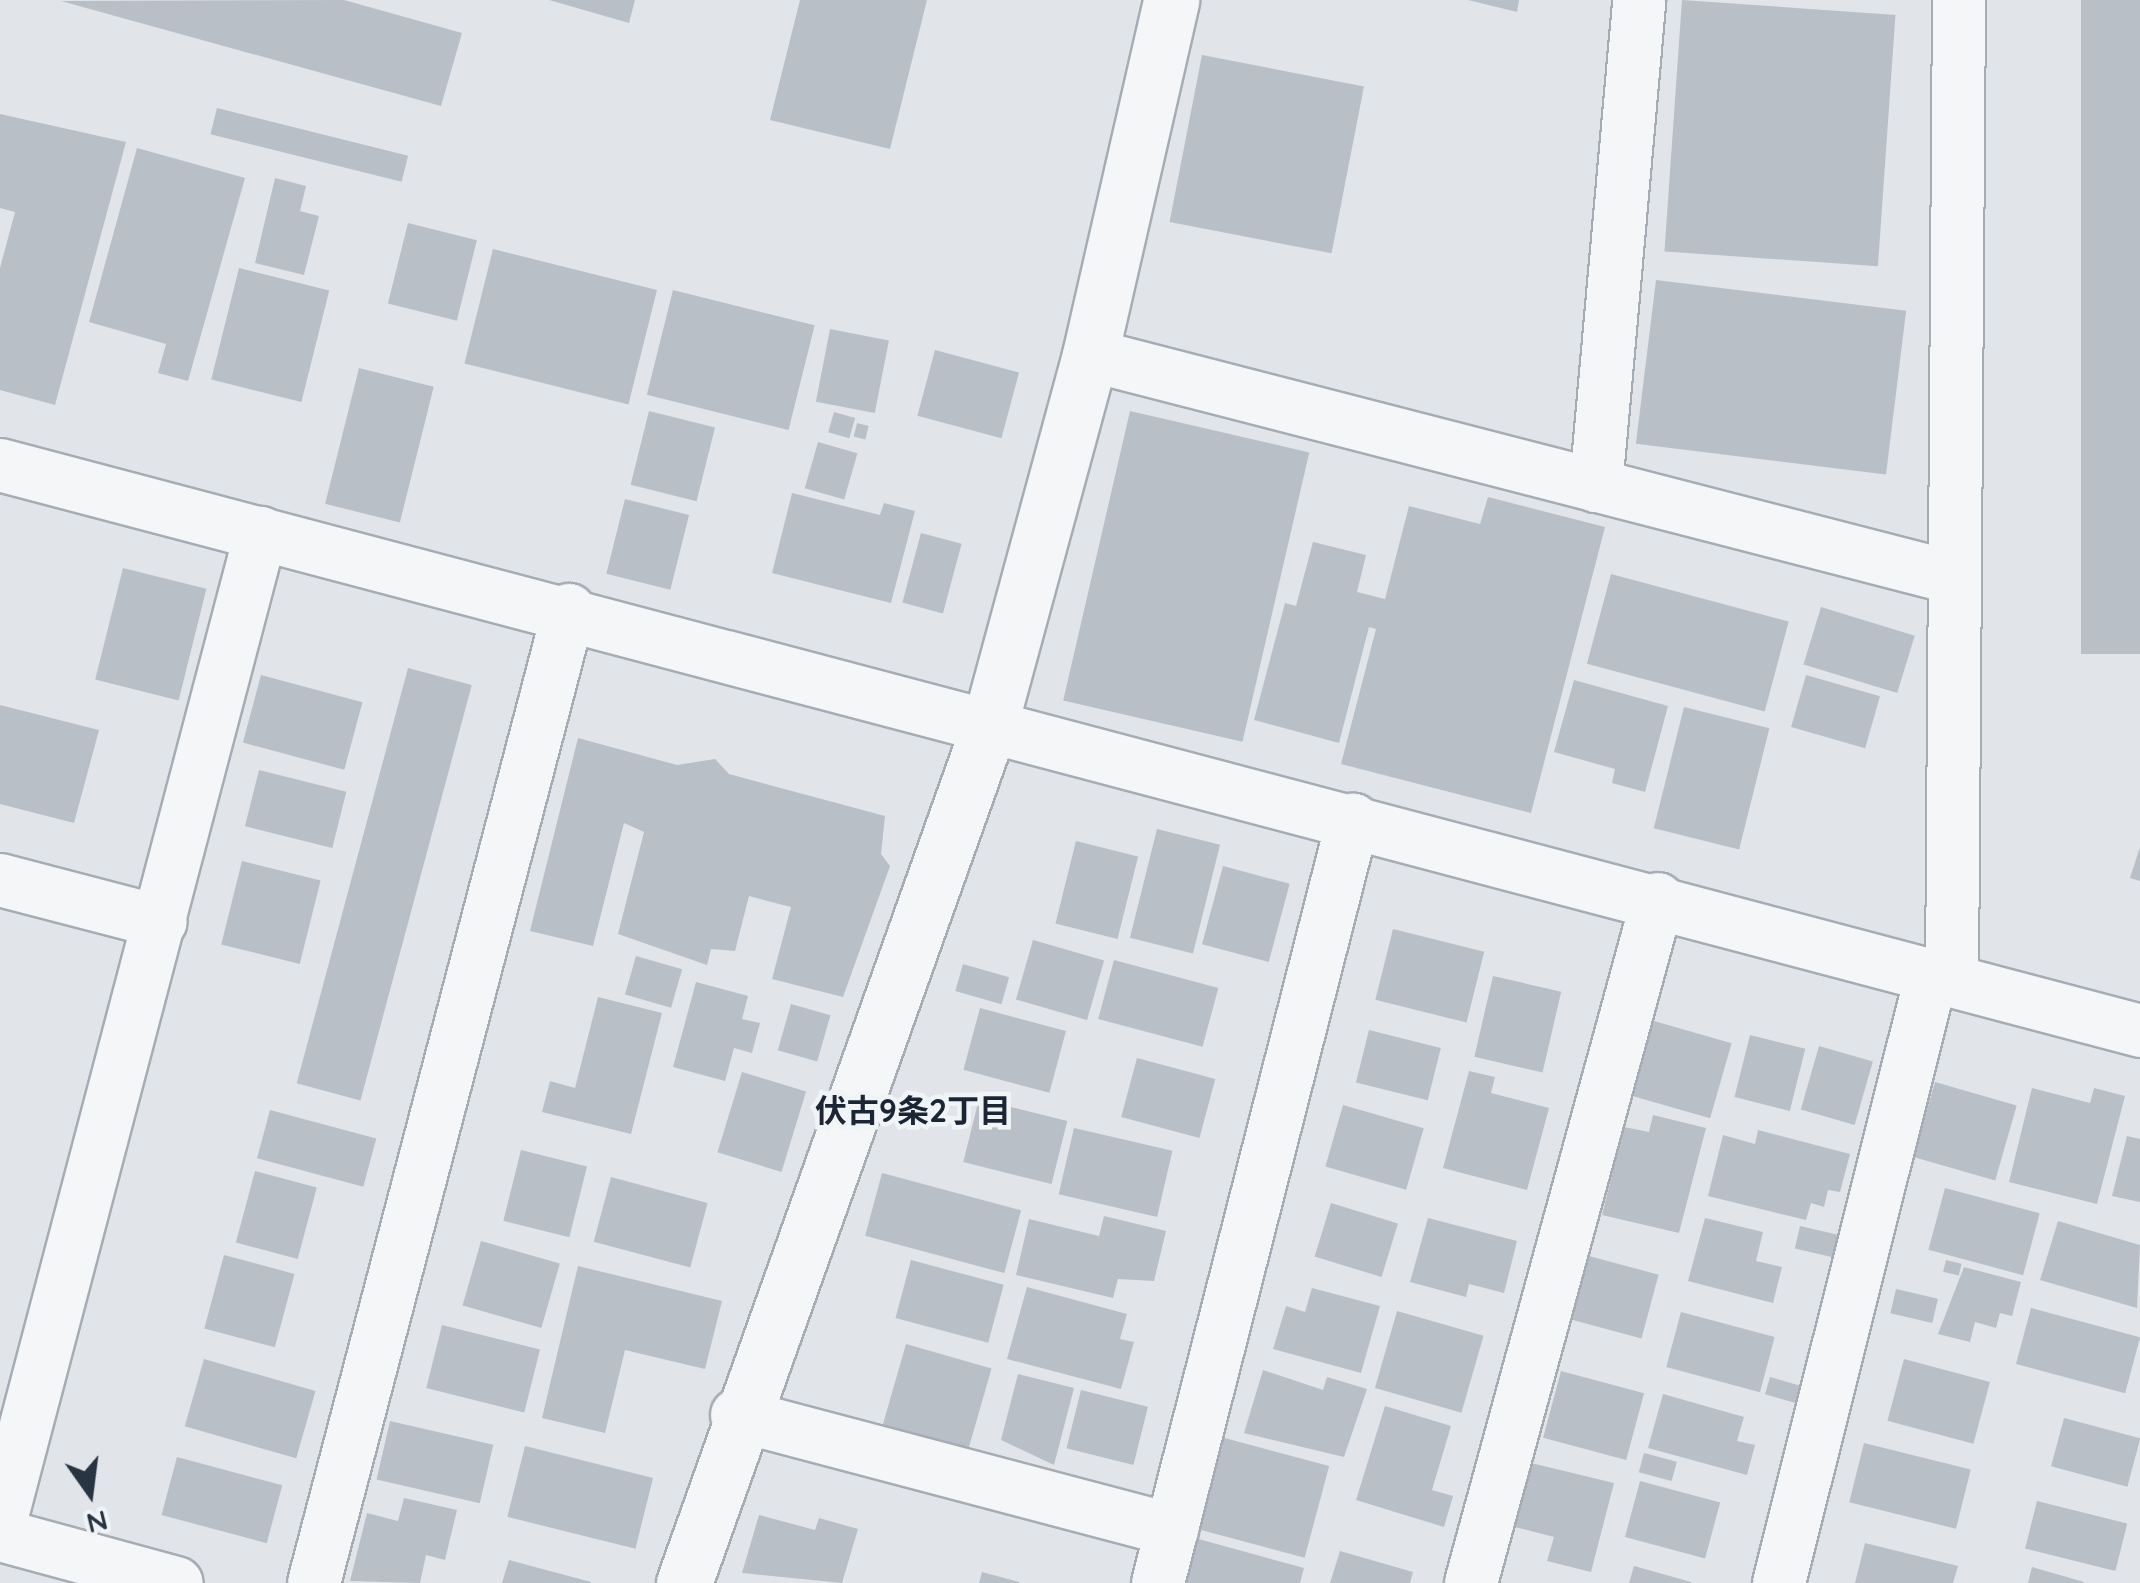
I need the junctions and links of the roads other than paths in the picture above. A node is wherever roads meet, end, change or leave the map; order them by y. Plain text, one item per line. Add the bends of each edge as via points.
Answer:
1 (1171, 0) edge
2 (1639, 0) edge
3 (1959, 0) edge
4 (1090, 355) junction
5 (0, 465) edge
6 (1596, 486) junction
7 (261, 533) junction
8 (1955, 578) junction
9 (568, 610) junction
10 (989, 727) junction
11 (1353, 820) junction
12 (0, 880) edge
13 (1658, 900) junction
14 (161, 922) junction
15 (1942, 976) junction
16 (2140, 1031) edge
17 (738, 1415) junction
18 (0, 1524) edge
19 (1172, 1530) junction
20 (0, 1535) edge
21 (177, 1583) edge
22 (314, 1583) edge
23 (684, 1583) edge
24 (1158, 1583) edge
25 (1471, 1583) edge
26 (1779, 1583) edge

1 - 4 street
2 - 6 street
3 - 8 street
4 - 6 street
4 - 10 street
5 - 7 street
6 - 8 street
7 - 9 street
7 - 14 street
8 - 15 street
9 - 10 street
9 - 22 street
10 - 11 street
10 - 17 street
11 - 13 street
11 - 19 street
12 - 14 street
13 - 15 street
13 - 25 street
14 - 18 street
15 - 16 street
15 - 26 street
17 - 19 street
17 - 23 street
19 - 24 street
20 - 21 street

